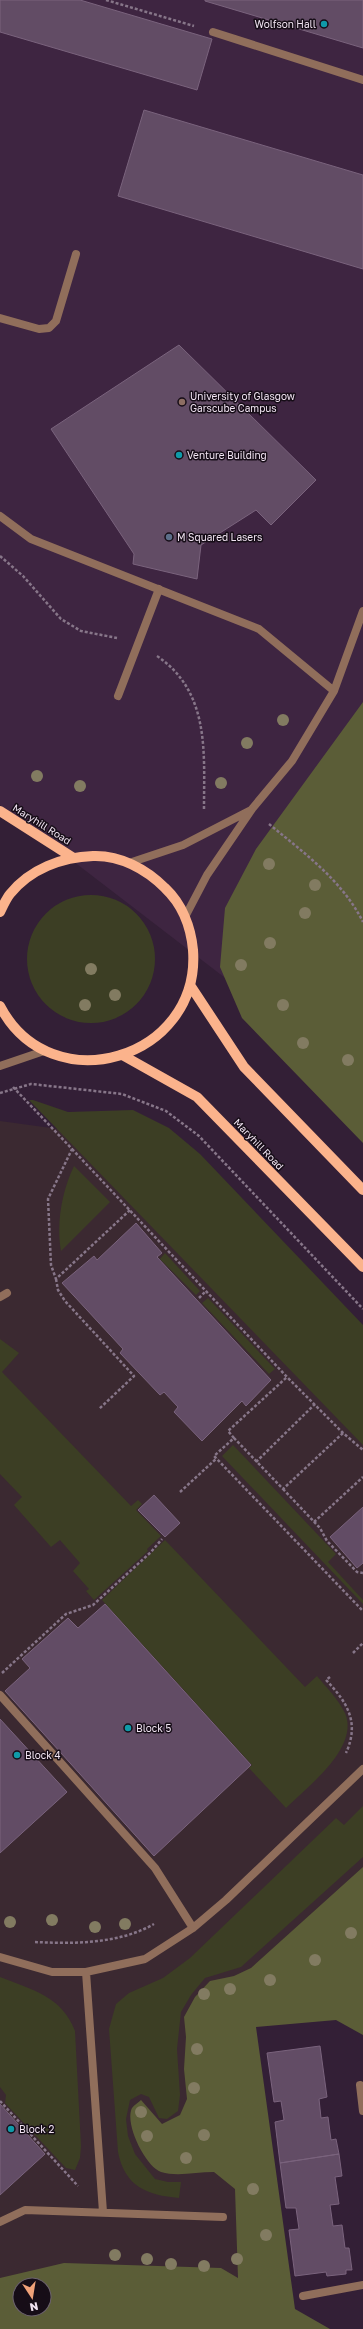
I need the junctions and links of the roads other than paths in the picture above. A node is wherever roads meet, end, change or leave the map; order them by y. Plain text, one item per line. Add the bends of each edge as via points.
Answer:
1 (213, 32) road end
2 (363, 80) edge
3 (76, 254) dead end
4 (0, 318) edge
5 (0, 516) edge
6 (159, 589) junction
7 (363, 611) edge
8 (334, 691) junction
9 (118, 696) dead end
10 (252, 809) junction
11 (0, 811) edge
12 (72, 857) junction
13 (130, 863) junction
14 (0, 912) edge
15 (185, 917) junction
16 (190, 985) junction
17 (0, 1006) edge
18 (44, 1051) junction
19 (124, 1056) junction
20 (0, 1066) edge
21 (363, 1190) edge
22 (363, 1267) edge
23 (0, 1695) edge
24 (363, 1769) edge
25 (193, 1928) junction
26 (0, 1957) edge
27 (86, 1972) junction
28 (360, 2085) dead end
29 (363, 2111) edge
30 (104, 2212) junction
31 (223, 2217) dead end
32 (0, 2222) edge
33 (363, 2285) edge
34 (303, 2296) dead end

1 - 2 street
3 - 4 street via 56,321 49,328
5 - 6 street via 32,539
6 - 8 street via 259,629
6 - 9 street
7 - 8 street
8 - 10 street via 292,761
10 - 13 street via 183,845
10 - 15 street via 207,875
11 - 12 main road, Maryhill Road
12 - 13 main road via 101,856
12 - 14 main road via 38,870 10,894
13 - 15 main road via 152,876 171,894
15 - 16 main road via 192,938 194,962
16 - 19 main road via 177,1015 154,1040
16 - 21 main road via 244,1067
17 - 18 main road via 23,1036
18 - 19 main road via 77,1060 98,1061
18 - 20 street
19 - 22 main road, Maryhill Road via 197,1097
23 - 25 street via 156,1868
24 - 25 street via 226,1900
25 - 27 street via 145,1959
26 - 27 street via 52,1972
27 - 30 street
28 - 29 street
30 - 31 street
30 - 32 street via 25,2210
33 - 34 street

